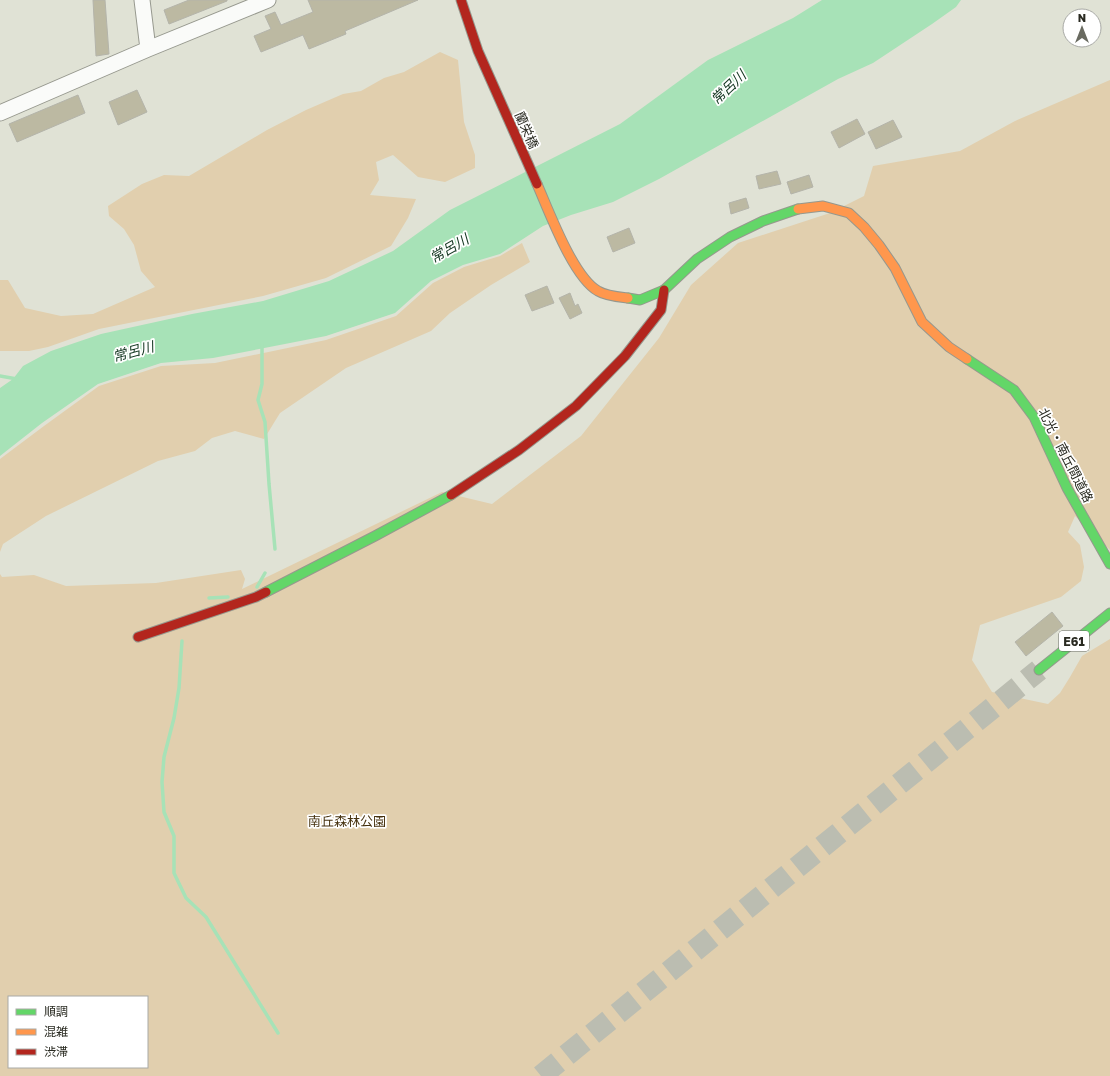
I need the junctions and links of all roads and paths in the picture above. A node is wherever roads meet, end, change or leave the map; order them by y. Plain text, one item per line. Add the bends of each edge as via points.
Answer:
1 (142, 0) edge
2 (268, 0) edge
3 (461, 0) edge
4 (148, 49) junction
5 (0, 113) edge
6 (664, 290) junction
7 (1110, 564) edge
8 (1110, 613) edge
9 (138, 637) dead end
10 (1038, 670) tunnel mouth

1 - 4 street
2 - 4 street
3 - 6 main road, 蘭栄橋 via 478,51 563,242 581,275 598,290 618,297 640,300
4 - 5 street
6 - 7 main road, 北光・南丘間道路 via 697,258 730,237 763,221 797,209 823,206 848,213 864,227 895,268 922,322 949,347 1014,390 1034,416 1067,488
6 - 9 main road via 661,310 625,356 576,406 519,450 447,497 256,597
8 - 10 main road, E61

